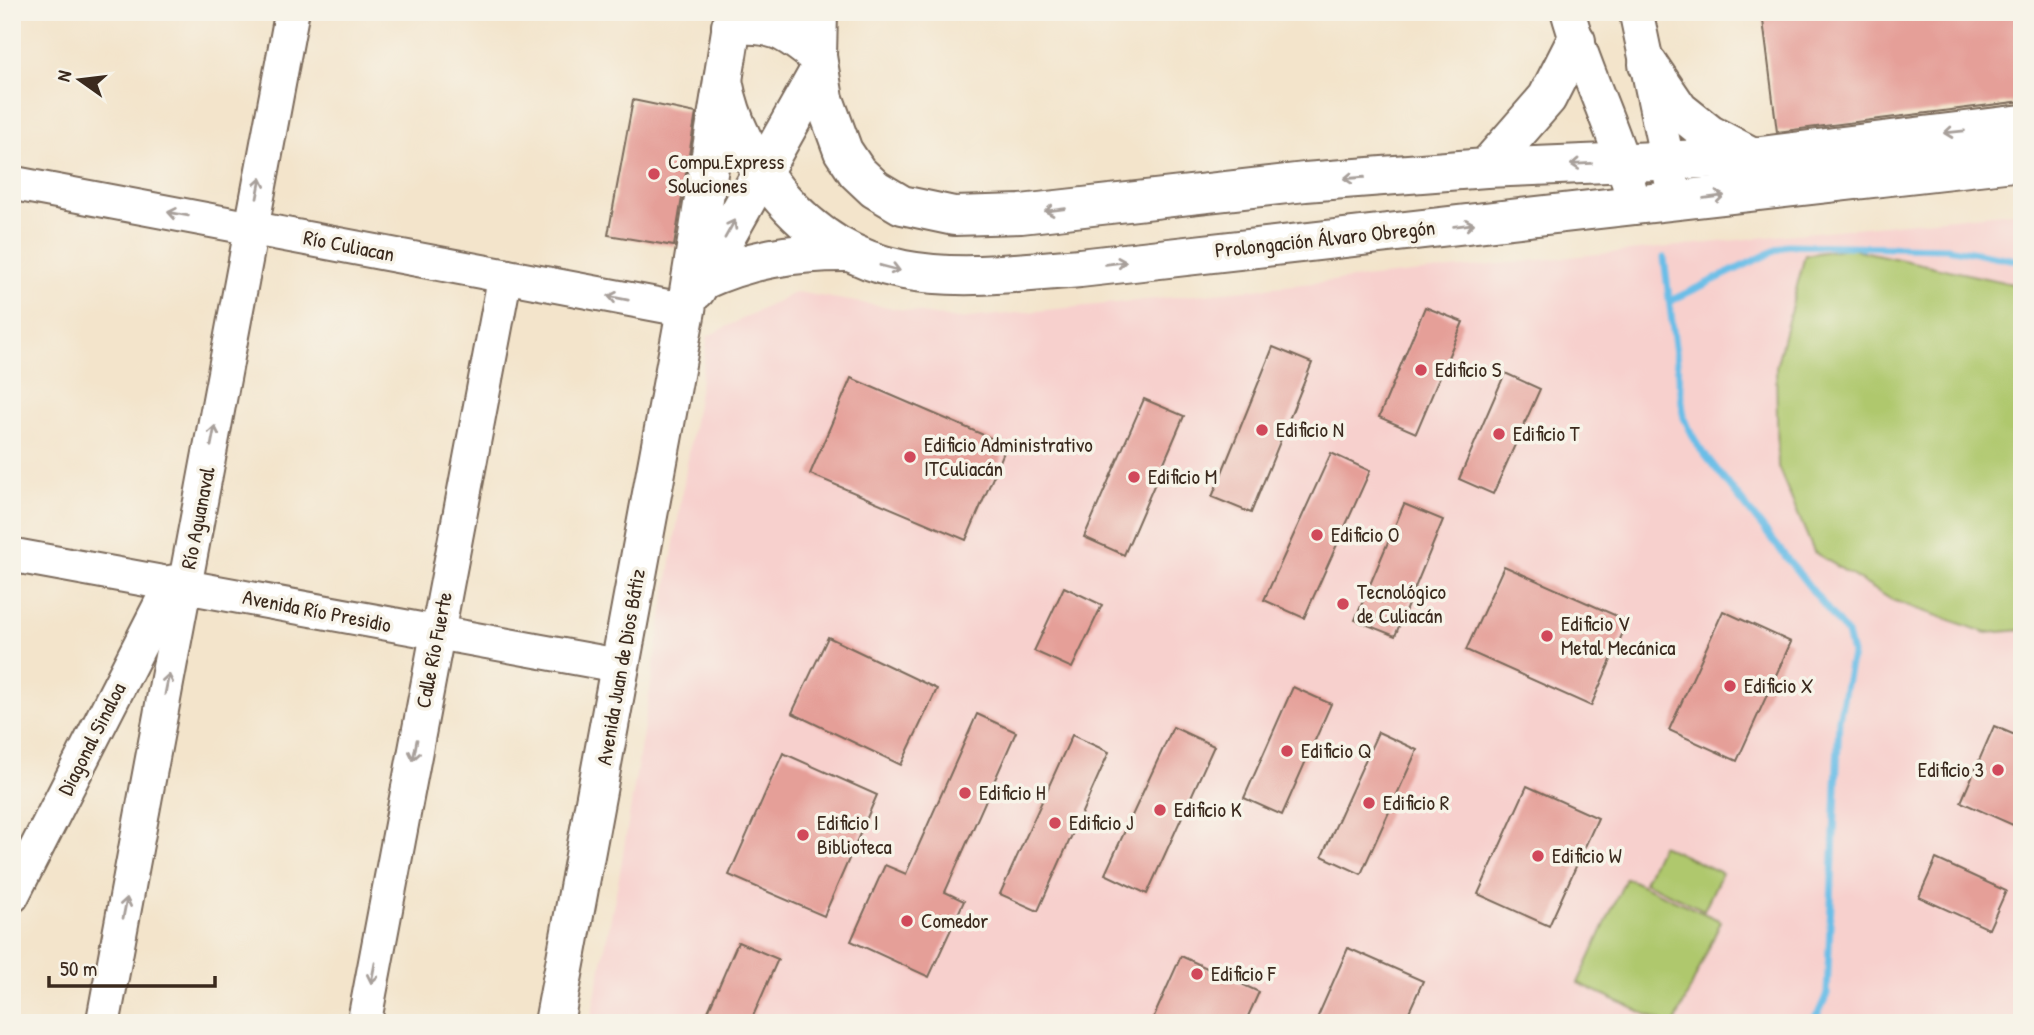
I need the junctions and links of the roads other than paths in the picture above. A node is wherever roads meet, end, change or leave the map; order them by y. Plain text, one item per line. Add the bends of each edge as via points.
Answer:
1 (292, 12) edge
2 (818, 12) edge
3 (1636, 12) edge
4 (732, 19) edge
5 (1572, 27) edge
6 (1648, 64) junction
7 (818, 65) junction
8 (723, 81) junction
9 (2022, 124) edge
10 (1753, 157) junction
11 (1668, 159) junction
12 (2022, 161) edge
13 (1623, 162) junction
14 (1486, 168) junction
15 (763, 175) junction
16 (12, 183) edge
17 (1676, 202) junction
18 (1634, 206) junction
19 (252, 228) junction
20 (846, 252) junction
21 (505, 276) junction
22 (693, 296) junction
23 (12, 555) edge
24 (178, 584) junction
25 (437, 635) junction
26 (621, 666) junction
27 (12, 896) edge
28 (103, 1023) edge
29 (364, 1023) edge
30 (554, 1023) edge

19 -> 1 street, Río Aguanaval
2 - 7 main road
3 - 6 street
4 - 7 main road via 793,36
4 - 8 main road, Avenida Juan de Dios Bátiz
5 - 13 street
5 - 14 main road via 1547,98
6 - 10 main road via 1679,110 1709,134
6 - 11 street
14 -> 7 main road via 1292,183 1009,215 954,216 902,205 857,173 831,124
7 - 15 main road, Avenida Juan de Dios Bátiz
8 - 15 main road, Prolongación Álvaro Obregón via 734,124
8 - 22 main road, Avenida Juan de Dios Bátiz
9 -> 10 main road
10 - 11 main road
11 - 13 main road
11 - 17 street
17 -> 12 main road, Prolongación Álvaro Obregón
13 -> 14 main road
13 - 18 street
15 - 20 main road, Prolongación Álvaro Obregón via 806,222
22 -> 15 main road, Avenida Juan de Dios Bátiz
19 -> 16 street, Río Culiacan
17 - 18 main road, Prolongación Álvaro Obregón
20 -> 18 main road, Prolongación Álvaro Obregón via 908,273 964,277
19 - 21 street, Río Culiacan
24 -> 19 street, Río Aguanaval
20 - 22 main road via 771,256 735,266
22 -> 21 street, Río Culiacan
21 - 25 street, Calle Río Fuerte
22 - 26 main road, Avenida Juan de Dios Bátiz
23 - 24 street, Avenida Río Presidio
24 - 25 street, Avenida Río Presidio
24 - 27 street, Diagonal Sinaloa
28 -> 24 street, Río Aguanaval
25 - 26 street, Avenida Río Presidio
25 -> 29 street, Calle Río Fuerte
26 - 30 main road, Avenida Juan de Dios Bátiz

